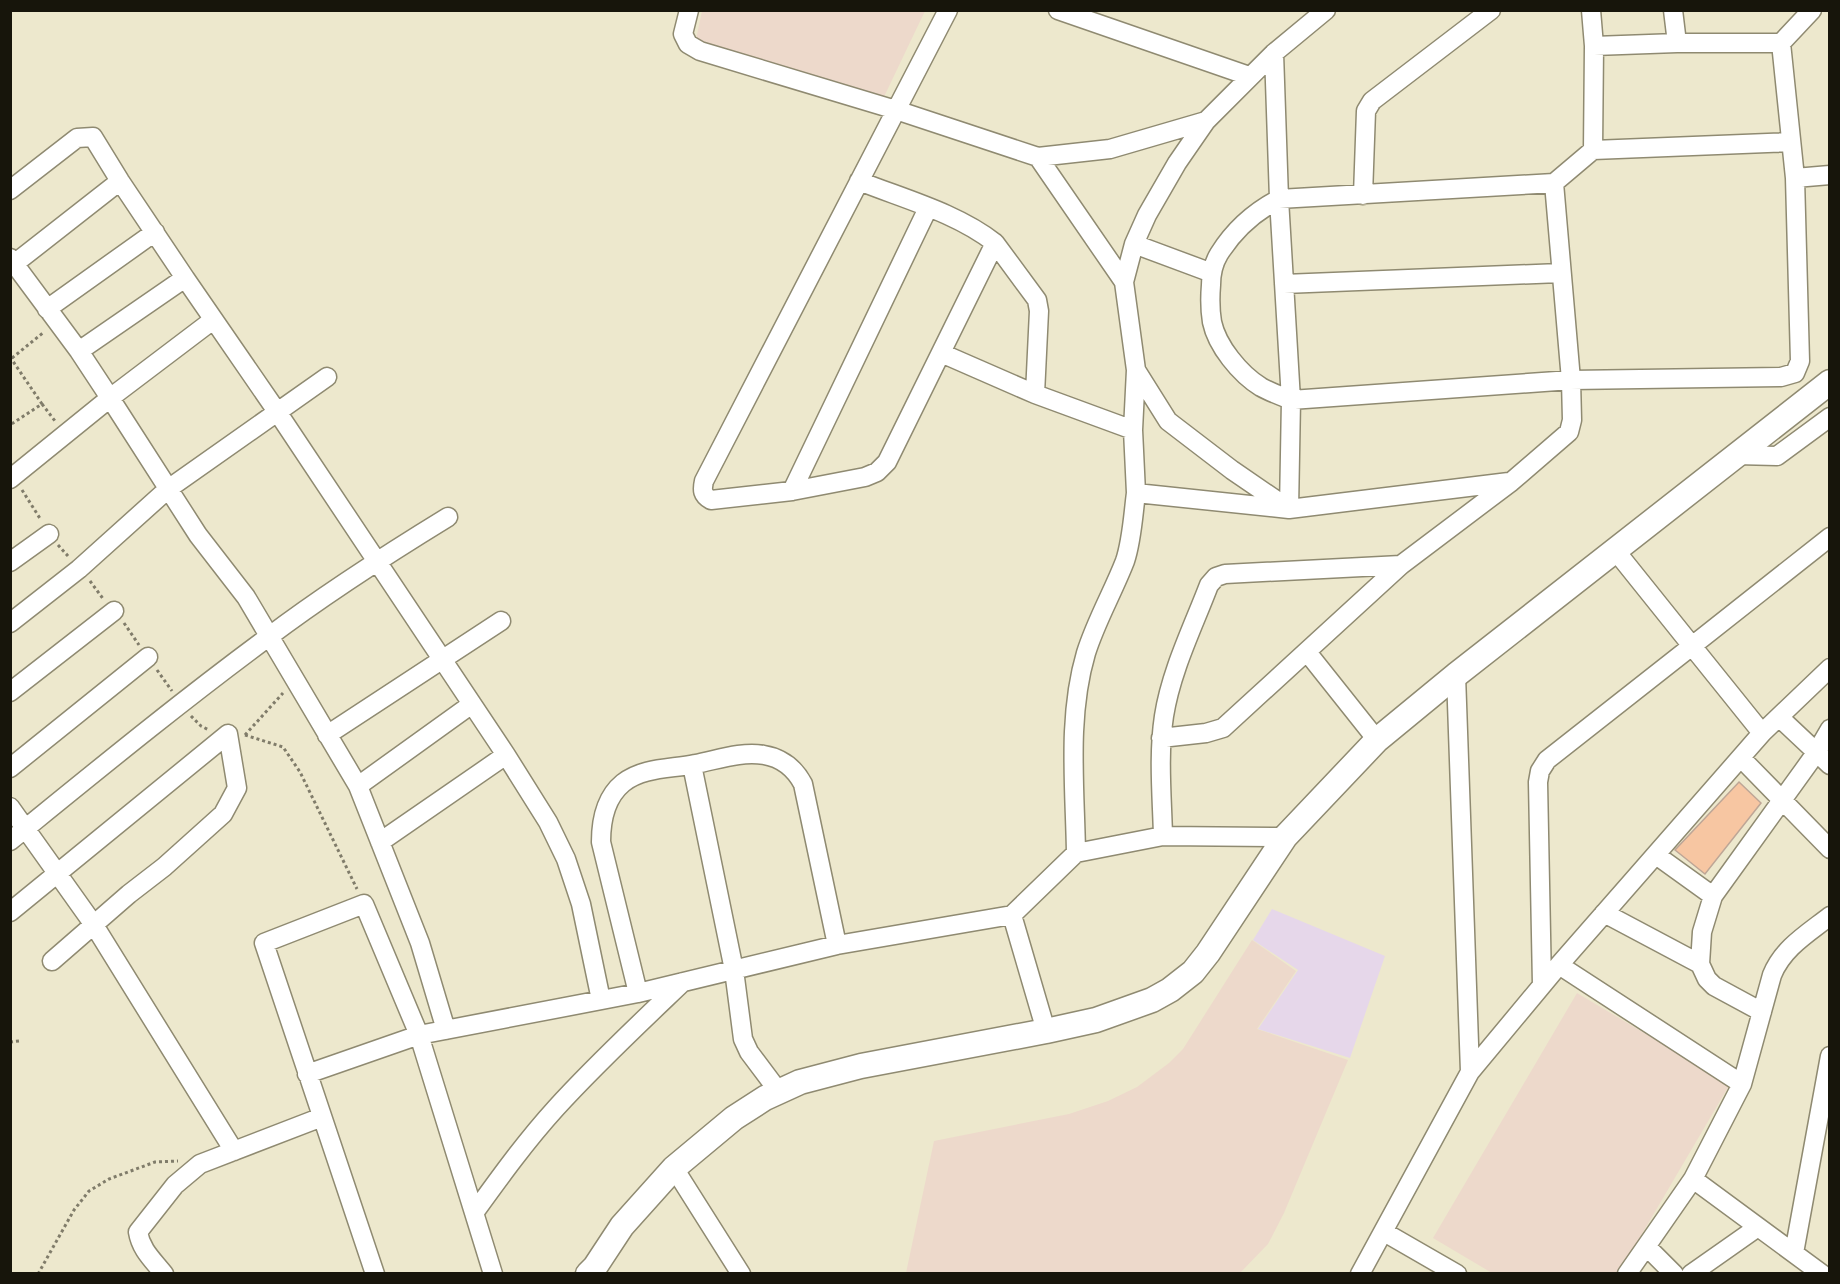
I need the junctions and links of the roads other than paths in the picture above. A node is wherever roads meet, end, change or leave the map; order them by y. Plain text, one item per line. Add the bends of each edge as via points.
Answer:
1 (689, 10) edge
2 (948, 10) edge
3 (1058, 10) edge
4 (1326, 10) edge
5 (1491, 10) edge
6 (1591, 10) edge
7 (1673, 10) edge
8 (1812, 10) edge
9 (1677, 43) junction
10 (1781, 43) junction
11 (1594, 46) junction
12 (1274, 53) junction
13 (1249, 76) junction
14 (896, 111) junction
15 (1206, 121) junction
16 (1790, 142) junction
17 (1593, 150) junction
18 (1038, 157) junction
19 (1830, 175) edge
20 (1795, 178) junction
21 (120, 181) junction
22 (859, 181) junction
23 (1554, 183) junction
24 (10, 190) edge
25 (1363, 195) junction
26 (1279, 199) junction
27 (928, 208) junction
28 (155, 232) junction
29 (995, 243) junction
30 (1134, 244) junction
31 (12, 261) edge
32 (1212, 273) junction
33 (1560, 273) junction
34 (185, 278) junction
35 (1124, 282) junction
36 (1284, 284) junction
37 (52, 315) junction
38 (213, 320) junction
39 (79, 351) junction
40 (941, 353) junction
41 (1136, 370) junction
42 (327, 377) dead end
43 (1571, 380) junction
44 (1830, 382) edge
45 (1035, 394) junction
46 (110, 398) junction
47 (1291, 400) junction
48 (278, 413) junction
49 (1830, 417) edge
50 (1133, 430) junction
51 (1736, 455) junction
52 (10, 479) edge
53 (1511, 482) junction
54 (168, 489) junction
55 (792, 491) junction
56 (1136, 493) junction
57 (1289, 509) junction
58 (448, 517) dead end
59 (49, 534) dead end
60 (1830, 537) edge
61 (1615, 550) junction
62 (376, 561) junction
63 (10, 562) edge
64 (1401, 565) junction
65 (114, 611) dead end
66 (501, 621) dead end
67 (10, 623) edge
68 (268, 636) junction
69 (1692, 646) junction
70 (1307, 652) junction
71 (148, 657) dead end
72 (442, 659) junction
73 (1830, 668) edge
74 (1456, 675) junction
75 (10, 692) edge
76 (472, 704) junction
77 (1779, 717) junction
78 (1830, 729) edge
79 (1762, 733) junction
80 (327, 735) junction
81 (1161, 738) junction
82 (1377, 740) junction
83 (1816, 753) junction
84 (506, 755) junction
85 (1741, 758) junction
86 (692, 765) junction
87 (1830, 765) edge
88 (10, 768) edge
89 (358, 786) junction
90 (1782, 799) junction
91 (10, 807) edge
92 (26, 829) junction
93 (1163, 836) junction
94 (1286, 837) junction
95 (10, 841) edge
96 (380, 842) junction
97 (1830, 849) edge
98 (1076, 853) junction
99 (1656, 855) junction
100 (58, 874) junction
101 (1713, 896) junction
102 (10, 912) edge
103 (1604, 913) junction
104 (1012, 915) junction
105 (1830, 916) edge
106 (94, 925) junction
107 (837, 945) junction
108 (52, 961) dead end
109 (1700, 964) junction
110 (1558, 965) junction
111 (734, 970) junction
112 (684, 981) junction
113 (1542, 985) junction
114 (638, 993) junction
115 (601, 1000) junction
116 (1762, 1012) junction
117 (446, 1030) junction
118 (1046, 1031) junction
119 (419, 1035) junction
120 (1830, 1056) edge
121 (1470, 1072) junction
122 (307, 1074) junction
123 (1742, 1084) junction
124 (779, 1092) junction
125 (322, 1117) junction
126 (234, 1151) junction
127 (674, 1168) junction
128 (1693, 1179) junction
129 (474, 1212) junction
130 (1758, 1227) junction
131 (1384, 1232) junction
132 (1647, 1247) junction
133 (1794, 1253) junction
134 (1830, 1262) edge
135 (595, 1272) edge
136 (164, 1274) edge
137 (375, 1274) edge
138 (493, 1274) edge
139 (741, 1274) edge
140 (1360, 1274) edge
141 (1457, 1274) edge
142 (1627, 1274) edge
143 (1674, 1274) edge
144 (1691, 1274) edge
145 (1823, 1274) edge

1 - 14 street via 683,34 688,44 700,51
2 - 14 street
3 - 13 street
4 - 12 street
5 - 25 street via 1372,101 1365,121
6 - 11 street
7 - 9 street
8 - 10 street
9 - 10 street
9 - 11 street
10 - 16 street
11 - 17 street
12 - 13 street
12 - 26 street
13 - 15 street
14 - 18 street
14 - 22 street
15 - 18 street via 1110,149
15 - 30 street via 1177,163
16 - 17 street
16 - 20 street
17 - 23 street
18 - 35 street
19 - 20 street
20 - 43 street via 1800,361 1795,373 1781,377
21 - 24 street via 93,137 86,136 77,138
21 - 28 street
21 - 31 street
22 - 27 street
22 - 55 street via 702,490 711,500
23 - 25 street
23 - 33 street
25 - 26 street
26 - 32 street via 1257,211 1235,232 1218,256
26 - 36 street
27 - 29 street via 979,230
27 - 55 street
28 - 34 street
28 - 37 street
29 - 40 street
29 - 45 street via 1037,300
30 - 32 street
30 - 35 street
31 - 37 street
32 - 47 street via 1212,323 1222,345 1237,366 1261,386
33 - 36 street
33 - 43 street
34 - 38 street
34 - 39 street
35 - 41 street
36 - 47 street
37 - 39 street
38 - 46 street
38 - 48 street
39 - 46 street
40 - 45 street
40 - 55 street via 887,462 877,472
41 - 50 street
41 - 57 street via 1168,421
42 - 48 street
43 - 47 street
43 - 53 street via 1569,432
44 - 51 main road
45 - 50 street
46 - 52 street
46 - 54 street
47 - 57 street
48 - 54 street
48 - 62 street
49 - 51 street via 1777,456
50 - 56 street
51 - 61 main road
53 - 57 street
53 - 64 street
54 - 67 street via 79,569
54 - 68 street via 198,536 246,597
56 - 57 street
56 - 98 street via 1125,559 1086,653 1078,688 1074,742
58 - 62 street
59 - 63 street
60 - 69 street
61 - 69 street
61 - 74 main road
62 - 68 street
62 - 72 street
64 - 70 street
64 - 81 street via 1216,577 1209,585 1171,686
65 - 75 street
66 - 72 street
68 - 80 street
68 - 92 street
69 - 79 street
69 - 113 street via 1546,760 1540,771
70 - 81 street via 1223,728
70 - 82 street
71 - 88 street
72 - 76 street
72 - 80 street
73 - 77 street
74 - 82 main road
74 - 121 street
76 - 84 street
76 - 89 street
77 - 79 street
77 - 83 street
78 - 83 street
79 - 85 street
80 - 89 street
81 - 93 street
82 - 94 main road
83 - 87 street
83 - 90 street
84 - 96 street
84 - 115 street via 566,859 581,904
85 - 90 street
85 - 99 street
86 - 107 street via 743,754 765,755 796,772 803,784
86 - 111 street
86 - 114 street via 636,776 623,783 604,812 601,842
89 - 96 street
90 - 97 street
90 - 101 street
91 - 92 street
92 - 95 street
92 - 100 street
93 - 94 street
93 - 98 street
94 - 118 main road via 1208,953 1170,990 1096,1020
96 - 117 street via 420,943
98 - 104 street
99 - 101 street
99 - 103 street
100 - 102 street
100 - 106 street
100 - 106 street via 228,734 237,788 223,814
101 - 109 street via 1702,932
103 - 109 street
103 - 110 street
104 - 107 street
104 - 118 street
105 - 116 street via 1778,960
106 - 108 street
106 - 126 street
107 - 111 street
109 - 116 street via 1714,986
110 - 113 street
110 - 123 street
111 - 112 street
111 - 124 street via 743,1039
112 - 114 street
112 - 129 street via 555,1109
113 - 121 street
114 - 115 street
115 - 117 street
116 - 123 street
117 - 119 street
118 - 124 main road via 861,1066 800,1082
119 - 122 street
119 - 122 street via 364,904 264,943
119 - 129 street
120 - 133 street
121 - 131 street
122 - 125 street
123 - 128 street
124 - 127 main road via 734,1118
125 - 126 street
125 - 137 street
126 - 136 street via 200,1164 175,1185 138,1232 145,1251
127 - 135 main road via 622,1226
127 - 139 street
128 - 130 street
128 - 132 street
129 - 138 street
130 - 133 street
130 - 144 street
131 - 140 street
131 - 141 street
132 - 142 street
132 - 143 street
133 - 145 street
134 - 145 street

